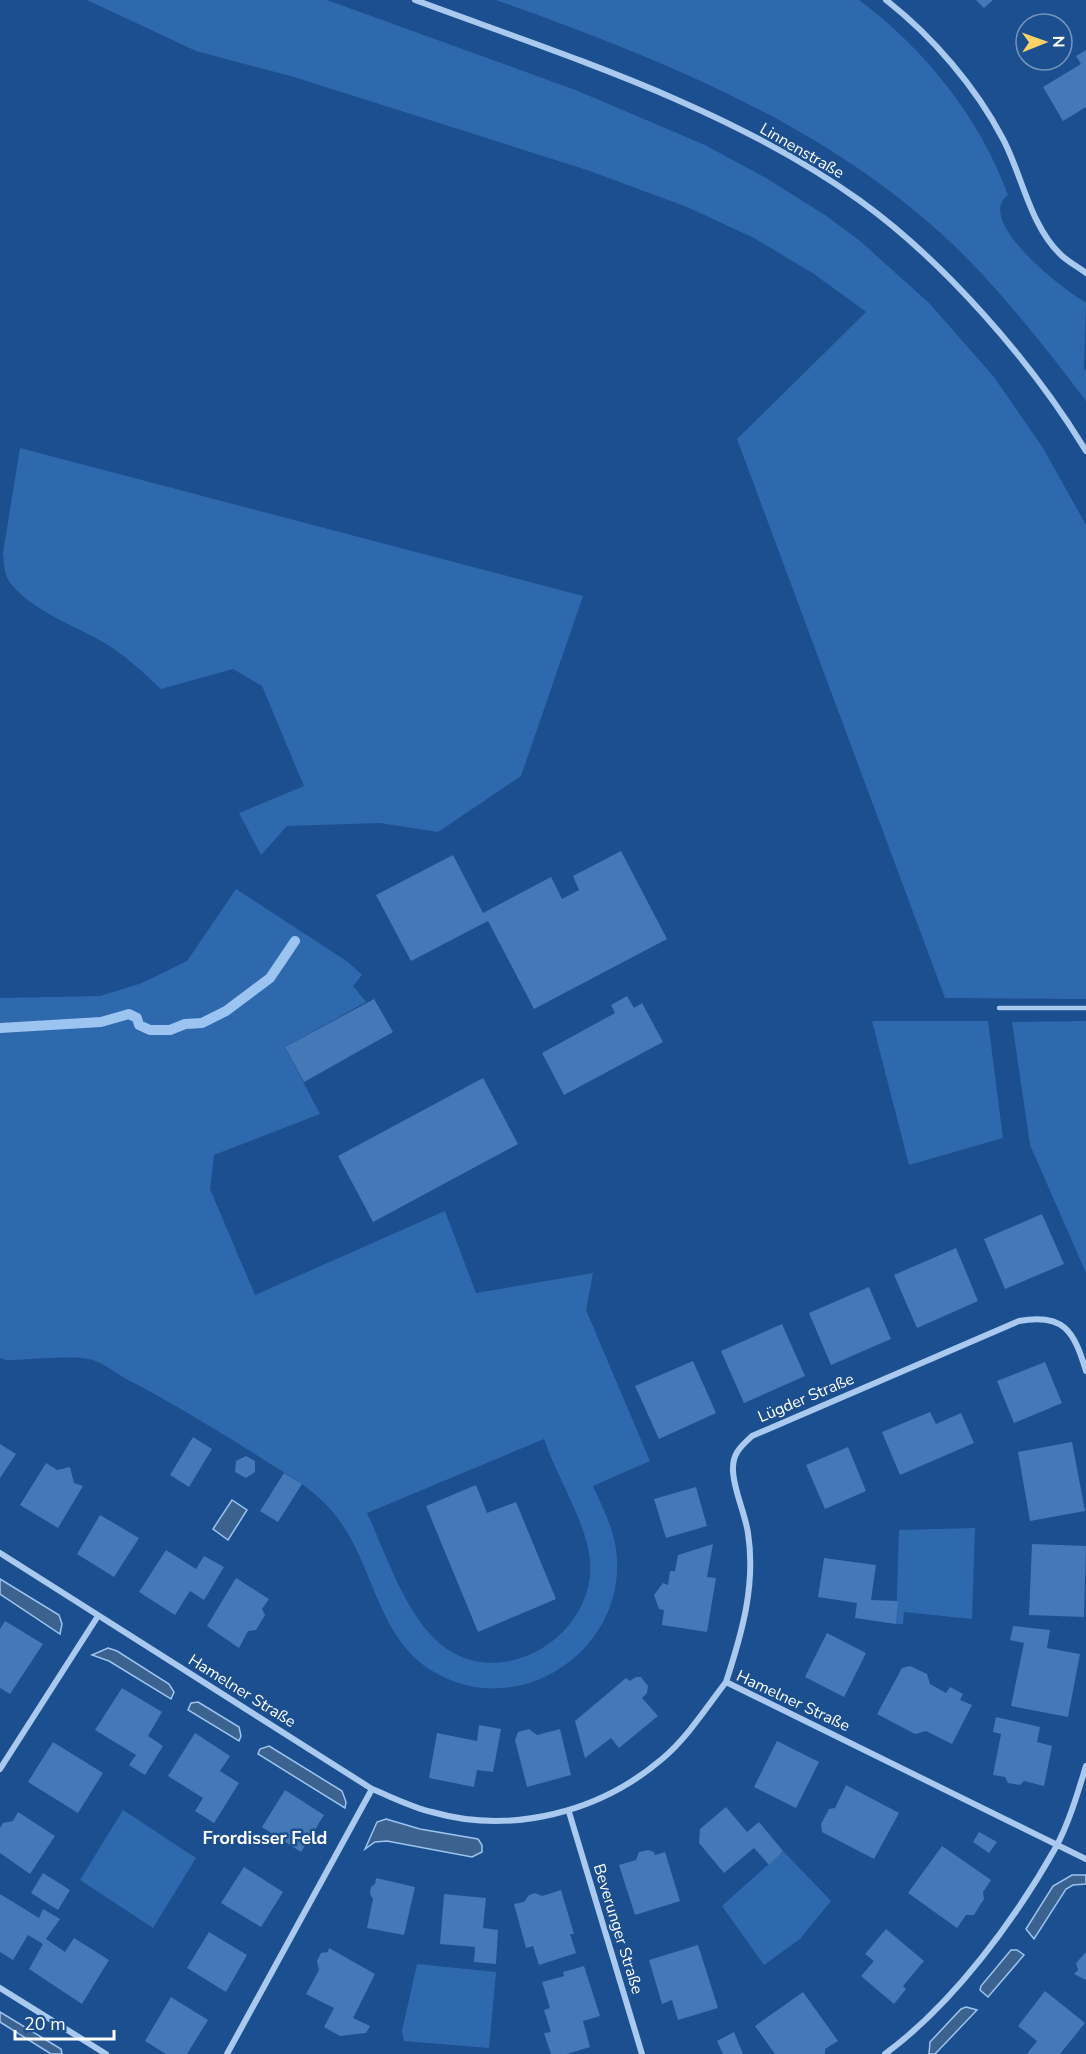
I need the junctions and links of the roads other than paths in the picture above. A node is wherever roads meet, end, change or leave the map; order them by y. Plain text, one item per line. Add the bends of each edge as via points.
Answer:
1 (415, 0) edge
2 (886, 0) edge
3 (1086, 273) edge
4 (1086, 451) edge
5 (999, 1008) dead end
6 (1086, 1008) edge
7 (1086, 1371) edge
8 (0, 1553) edge
9 (98, 1616) junction
10 (726, 1682) junction
11 (1086, 1766) edge
12 (0, 1769) edge
13 (372, 1789) junction
14 (569, 1812) junction
15 (1057, 1845) junction
16 (1086, 1859) edge
17 (0, 1988) edge
18 (894, 2048) junction
19 (106, 2054) edge
20 (227, 2054) edge
21 (642, 2054) edge
22 (885, 2054) edge
23 (900, 2054) edge

1 - 4 street, Linnenstraße via 658,93 809,168 860,201 906,237 960,288 1046,390
2 - 3 street via 904,14 961,77 1003,139 1049,239 1060,254
5 - 6 lane
7 - 10 street, Lügder Straße via 1068,1330 1054,1320 1037,1318 1019,1322 752,1436 735,1452 733,1471 748,1534 750,1579 745,1622
8 - 9 street, Hamelner Straße
9 - 12 street
9 - 13 street, Hamelner Straße
10 - 14 street, Hamelner Straße via 664,1758 631,1784
10 - 15 street, Hamelner Straße
11 - 15 street
13 - 14 street, Hamelner Straße via 432,1813 478,1819 515,1820
13 - 20 street
14 - 21 street, Beverunger Straße
15 - 16 street, Hamelner Straße
15 - 18 street via 979,1961
17 - 19 street
18 - 22 street
18 - 23 street

